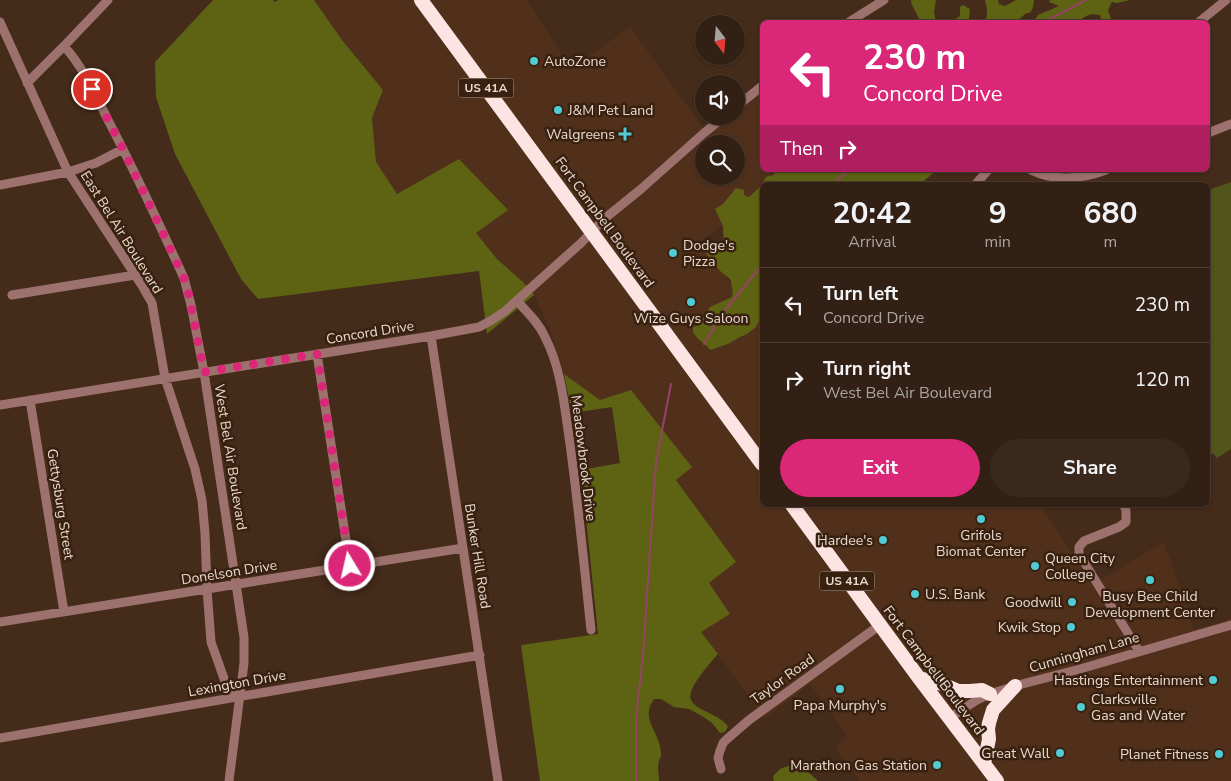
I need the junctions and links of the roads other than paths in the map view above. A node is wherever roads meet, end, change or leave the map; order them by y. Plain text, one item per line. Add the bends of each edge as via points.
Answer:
1 (108, 0) edge
2 (421, 0) edge
3 (884, 0) edge
4 (1226, 0) edge
5 (853, 20) edge
6 (1201, 20) edge
7 (0, 22) edge
8 (64, 46) junction
9 (27, 83) junction
10 (760, 88) edge
11 (745, 100) edge
12 (1231, 124) edge
13 (714, 125) edge
14 (1210, 132) edge
15 (123, 149) junction
16 (68, 172) junction
17 (986, 172) edge
18 (1035, 172) edge
19 (1099, 172) edge
20 (977, 182) edge
21 (0, 185) edge
22 (591, 232) junction
23 (135, 275) junction
24 (12, 295) dead end
25 (517, 301) junction
26 (430, 336) junction
27 (317, 354) junction
28 (204, 372) junction
29 (165, 378) junction
30 (30, 400) junction
31 (0, 404) edge
32 (760, 461) edge
33 (793, 507) edge
34 (1125, 507) edge
35 (463, 548) junction
36 (350, 566) junction
37 (236, 584) junction
38 (207, 589) junction
39 (64, 612) junction
40 (0, 622) edge
41 (880, 625) junction
42 (1231, 625) edge
43 (591, 630) dead end
44 (1139, 651) junction
45 (480, 656) junction
46 (920, 678) junction
47 (1014, 686) junction
48 (990, 694) junction
49 (239, 696) junction
50 (949, 718) junction
51 (0, 738) edge
52 (984, 764) junction
53 (720, 769) dead end
54 (229, 781) edge
55 (498, 781) edge
56 (997, 781) edge

1 - 8 street
2 - 22 highway, Fort Campbell Boulevard / US 41A
3 - 5 street
4 - 6 street
7 - 9 street, East Bel Air Boulevard
8 - 9 street
8 - 15 street, West Bel Air Boulevard via 85,74
9 - 16 street, East Bel Air Boulevard
10 - 11 street
12 - 14 street
13 - 22 street, Concord Drive
15 - 16 street
15 - 28 street, West Bel Air Boulevard via 184,278
16 - 21 street
16 - 23 street, East Bel Air Boulevard
17 - 20 street
18 - 19 street via 1060,178 1079,178
22 - 25 street, Concord Drive
22 - 32 highway, Fort Campbell Boulevard / US 41A
23 - 24 street
23 - 29 street, East Bel Air Boulevard via 152,304
25 - 26 street, Concord Drive via 479,327
25 - 43 street, Meadowbrook Drive via 545,335 560,380 574,471
26 - 27 street, Concord Drive
26 - 35 street, Bunker Hill Road
27 - 28 street, Concord Drive
27 - 36 street
28 - 29 street, Concord Drive
28 - 37 street, West Bel Air Boulevard
29 - 30 street, Concord Drive
29 - 38 street, East Bel Air Boulevard via 202,500
30 - 31 street, Concord Drive
30 - 39 street, Gettysburg Street
33 - 41 highway, Fort Campbell Boulevard / US 41A
34 - 44 street via 1126,522 1084,541 1079,547 1079,554
35 - 36 street, Donelson Drive
35 - 45 street, Bunker Hill Road
36 - 37 street, Donelson Drive
37 - 38 street, Donelson Drive
37 - 49 street, West Bel Air Boulevard via 244,637
38 - 39 street, Donelson Drive
38 - 49 street, East Bel Air Boulevard via 213,649 228,687
39 - 40 street, Donelson Drive
41 - 46 highway, Fort Campbell Boulevard / US 41A
41 - 53 street, Taylor Road via 727,739 718,758
42 - 44 street, Cunningham Lane
44 - 47 street, Cunningham Lane
45 - 49 street, Lexington Drive
45 - 55 street, Bunker Hill Road
46 - 48 highway via 958,690 982,690
46 - 50 highway, Fort Campbell Boulevard / US 41A
47 - 48 street, Cunningham Lane
47 - 52 highway via 993,710
48 - 50 street, Cunningham Lane
49 - 51 street, Lexington Drive
49 - 54 street, West Bel Air Boulevard
50 - 52 highway, Fort Campbell Boulevard / US 41A
52 - 56 highway, Fort Campbell Boulevard / US 41A

